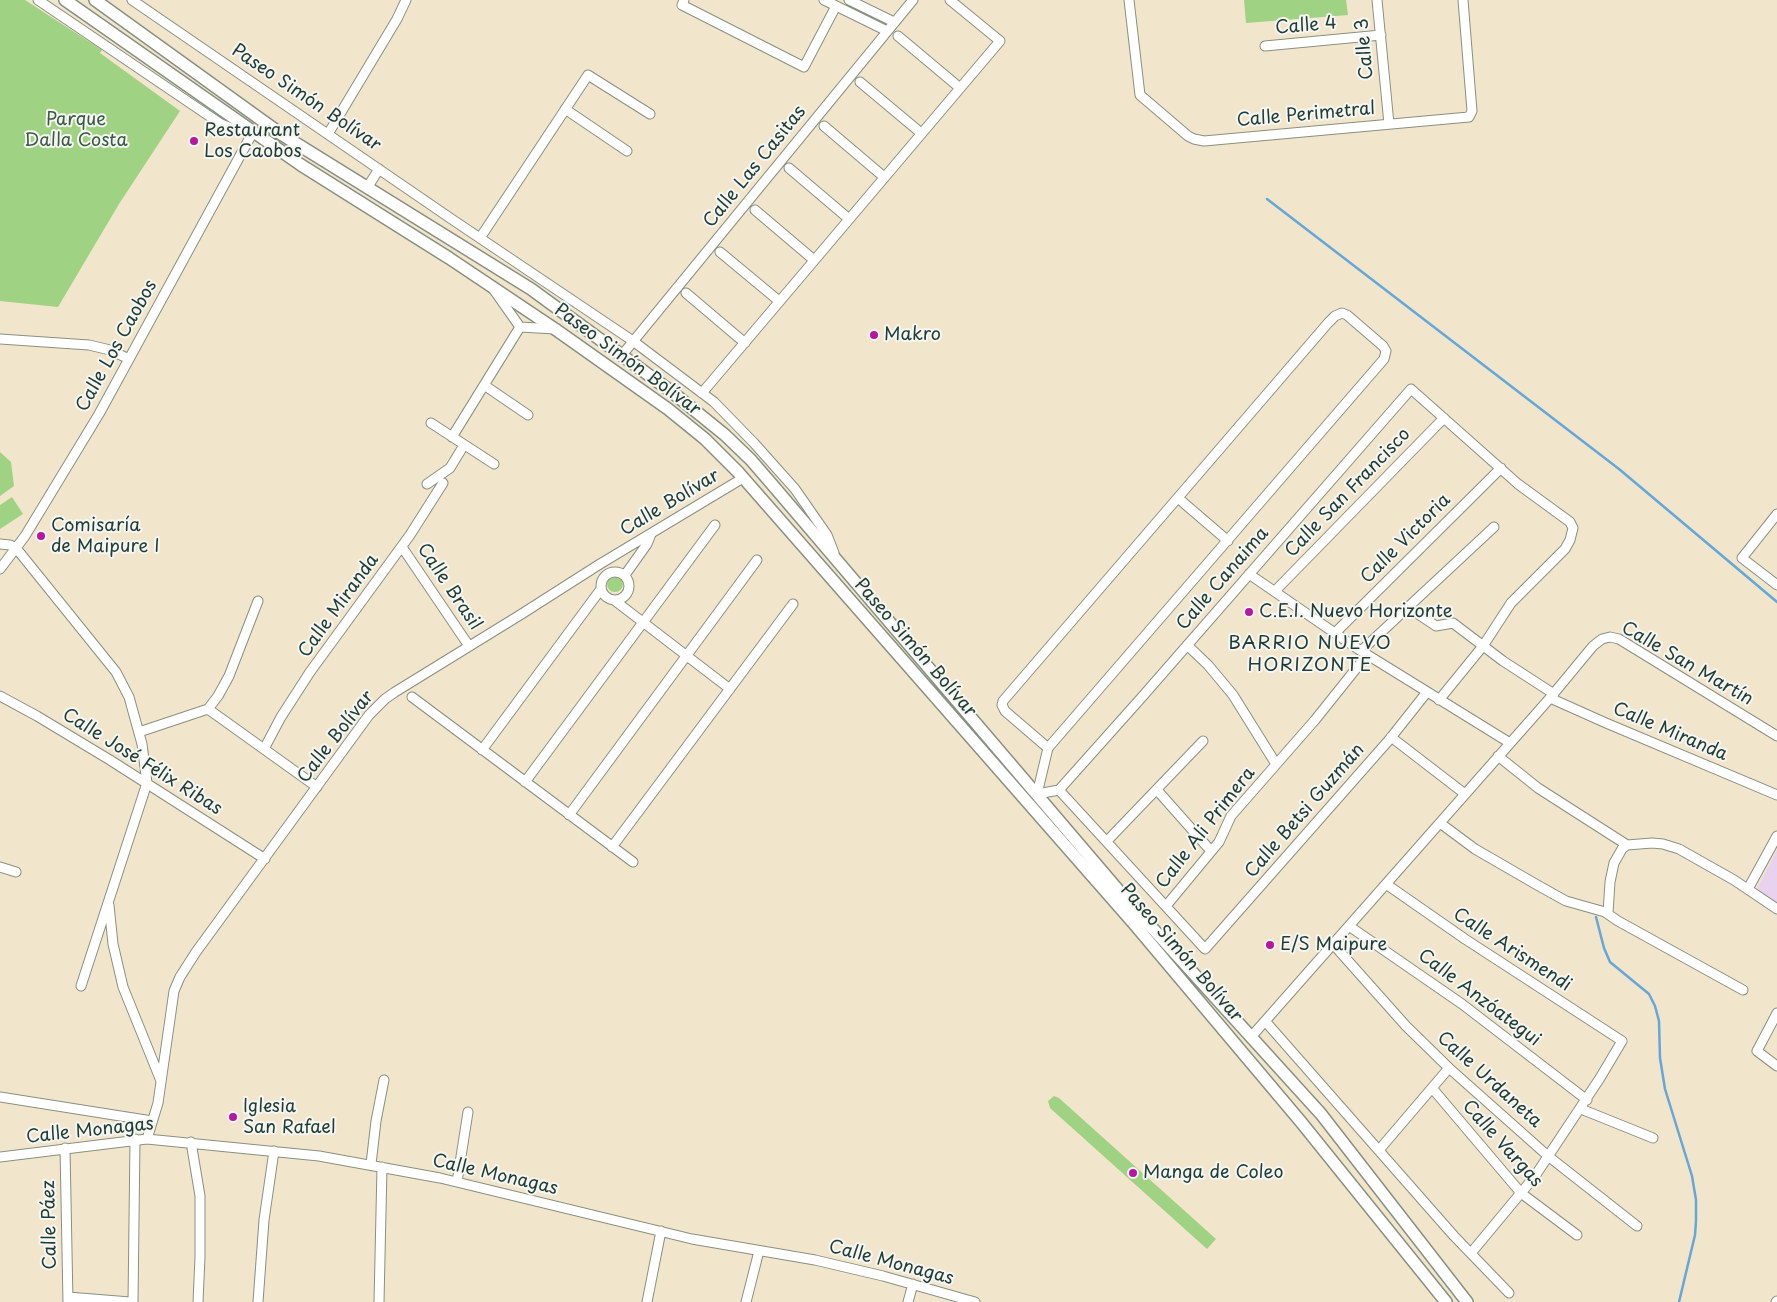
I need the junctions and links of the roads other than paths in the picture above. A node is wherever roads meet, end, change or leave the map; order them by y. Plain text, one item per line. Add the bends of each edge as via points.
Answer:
1 (38, 0) edge
2 (65, 0) edge
3 (95, 0) edge
4 (132, 0) edge
5 (406, 0) edge
6 (684, 0) edge
7 (824, 0) edge
8 (913, 0) edge
9 (950, 0) edge
10 (1129, 0) edge
11 (1377, 0) edge
12 (1462, 0) edge
13 (856, 1) edge
14 (836, 6) junction
15 (853, 14) junction
16 (894, 22) junction
17 (887, 32) junction
18 (898, 36) dead end
19 (1380, 36) junction
20 (1265, 46) dead end
21 (860, 82) dead end
22 (960, 88) junction
23 (565, 109) junction
24 (650, 114) dead end
25 (260, 119) junction
26 (1389, 124) junction
27 (824, 126) dead end
28 (253, 132) junction
29 (328, 134) junction
30 (921, 134) junction
31 (627, 151) dead end
32 (789, 168) dead end
33 (379, 169) junction
34 (884, 177) junction
35 (367, 188) junction
36 (755, 210) dead end
37 (849, 219) junction
38 (480, 238) junction
39 (720, 252) dead end
40 (814, 260) junction
41 (489, 284) junction
42 (686, 293) dead end
43 (779, 301) junction
44 (520, 327) junction
45 (555, 329) junction
46 (0, 339) edge
47 (633, 341) junction
48 (745, 342) junction
49 (622, 355) junction
50 (129, 359) junction
51 (484, 385) junction
52 (702, 393) junction
53 (528, 415) dead end
54 (1444, 418) junction
55 (431, 423) dead end
56 (452, 437) junction
57 (464, 445) junction
58 (494, 464) dead end
59 (758, 468) junction
60 (1501, 468) junction
61 (743, 478) junction
62 (444, 483) dead end
63 (427, 484) dead end
64 (1178, 498) junction
65 (1777, 514) edge
66 (715, 525) dead end
67 (1494, 527) dead end
68 (651, 534) junction
69 (1228, 541) junction
70 (0, 544) edge
71 (402, 547) junction
72 (16, 548) junction
73 (836, 558) junction
74 (757, 560) dead end
75 (0, 569) edge
76 (1249, 574) junction
77 (625, 575) junction
78 (1777, 585) edge
79 (601, 589) junction
80 (1275, 591) junction
81 (614, 600) junction
82 (258, 601) dead end
83 (793, 604) dead end
84 (1409, 608) junction
85 (1335, 633) junction
86 (1187, 645) junction
87 (469, 646) junction
88 (1484, 646) junction
89 (1364, 653) junction
90 (730, 688) junction
91 (1427, 692) junction
92 (0, 696) edge
93 (1552, 696) junction
94 (412, 697) dead end
95 (1439, 700) junction
96 (208, 709) junction
97 (139, 732) junction
98 (1777, 736) edge
99 (1391, 737) junction
100 (1203, 742) dead end
101 (1510, 743) junction
102 (1048, 748) junction
103 (264, 749) junction
104 (482, 750) junction
105 (1498, 756) junction
106 (1276, 764) junction
107 (525, 782) junction
108 (147, 783) junction
109 (317, 787) junction
110 (1059, 790) junction
111 (1157, 790) junction
112 (1037, 794) junction
113 (1465, 794) junction
114 (1777, 795) edge
115 (1027, 803) junction
116 (569, 815) junction
117 (1440, 823) junction
118 (1777, 836) edge
119 (1107, 841) junction
120 (1627, 845) junction
121 (612, 847) junction
122 (1211, 851) junction
123 (265, 859) junction
124 (633, 862) dead end
125 (0, 867) edge
126 (16, 872) dead end
127 (1386, 884) junction
128 (1748, 889) junction
129 (108, 902) junction
130 (1166, 906) junction
131 (1777, 909) edge
132 (1608, 913) junction
133 (1349, 926) junction
134 (1333, 944) junction
135 (81, 986) dead end
136 (1743, 990) dead end
137 (1777, 1013) edge
138 (1265, 1021) junction
139 (1251, 1037) junction
140 (1777, 1066) edge
141 (1449, 1068) junction
142 (384, 1080) dead end
143 (161, 1082) junction
144 (1432, 1088) junction
145 (0, 1097) edge
146 (1587, 1100) junction
147 (1581, 1109) junction
148 (468, 1112) dead end
149 (152, 1121) junction
150 (1653, 1138) dead end
151 (147, 1139) junction
152 (135, 1140) junction
153 (191, 1142) junction
154 (65, 1148) junction
155 (1379, 1150) junction
156 (274, 1151) junction
157 (0, 1156) edge
158 (1548, 1156) junction
159 (370, 1164) junction
160 (382, 1167) junction
161 (456, 1182) junction
162 (1521, 1193) junction
163 (1637, 1226) dead end
164 (661, 1231) junction
165 (1577, 1236) dead end
166 (759, 1251) junction
167 (1470, 1253) junction
168 (912, 1284) junction
169 (1509, 1294) dead end
170 (944, 1298) edge
171 (68, 1299) edge
172 (132, 1302) edge
173 (198, 1302) edge
174 (258, 1302) edge
175 (380, 1302) edge
176 (646, 1302) edge
177 (746, 1302) edge
178 (908, 1302) edge
179 (975, 1302) edge
180 (1446, 1302) edge
181 (1467, 1302) edge

1 - 28 street, Paseo Simón Bolívar via 221,124
2 - 28 main road, Paseo Simón Bolívar
3 - 25 main road, Paseo Simón Bolívar
4 - 29 street, Paseo Simón Bolívar
5 - 29 street
6 - 14 street via 682,5 804,67
7 - 14 street
8 - 16 street, Calle Las Casitas
9 - 22 street via 1000,41
10 - 26 street, Calle Perimetral via 1140,95 1191,138 1210,140
11 - 19 street, Calle 3
12 - 26 street, Calle Perimetral via 1472,115
13 - 15 street
13 - 16 street
14 - 15 street
15 - 17 street
16 - 17 street, Calle Las Casitas
17 - 47 street, Calle Las Casitas
18 - 22 street
19 - 20 street, Calle 4
19 - 26 street, Calle 3
21 - 30 street
22 - 30 street
23 - 24 street via 588,75
23 - 31 street
23 - 38 street
25 - 28 main road
25 - 35 main road, Paseo Simón Bolívar
27 - 34 street
28 - 41 main road, Paseo Simón Bolívar via 301,166
28 - 50 street, Calle Los Caobos
29 - 33 street, Paseo Simón Bolívar
30 - 34 street
32 - 37 street
33 - 35 street
33 - 38 street, Paseo Simón Bolívar
34 - 37 street
35 - 49 main road, Paseo Simón Bolívar via 531,289
36 - 40 street
37 - 40 street
38 - 47 street, Paseo Simón Bolívar
39 - 43 street
40 - 43 street
41 - 44 street
41 - 45 main road, Paseo Simón Bolívar
42 - 48 street
43 - 48 street
44 - 45 street
44 - 51 street
45 - 61 main road, Paseo Simón Bolívar via 687,424
46 - 50 street via 89,345
47 - 49 street, Calle Las Casitas
47 - 52 street, Paseo Simón Bolívar
48 - 52 street
49 - 59 main road, Paseo Simón Bolívar via 700,414
50 - 72 street, Calle Los Caobos
51 - 53 street
51 - 56 street
52 - 73 street, Paseo Simón Bolívar via 754,443 794,489 826,535
54 - 60 street
54 - 76 street, Calle Canaima via 1411,389
54 - 80 street, Calle San Francisco
55 - 56 street
56 - 57 street
57 - 58 street
57 - 63 street via 450,468
59 - 61 main road
59 - 73 main road, Paseo Simón Bolívar
60 - 85 street, Calle Victoria
60 - 88 street via 1570,522 1573,532 1565,549 1512,603
61 - 68 street, Calle Bolívar
61 - 115 main road, Paseo Simón Bolívar
62 - 71 street, Calle Miranda
64 - 69 street
64 - 69 street via 1335,316 1347,315 1376,339 1385,348 1384,359
64 - 102 street via 1003,701 1005,711
65 - 78 street via 1742,558
66 - 107 street
67 - 84 street, Calle Ali Primera
68 - 77 street
68 - 87 street, Calle Bolívar
69 - 102 street
70 - 72 street
71 - 87 street, Calle Brasil
71 - 103 street, Calle Miranda via 310,672
72 - 75 street, Calle Los Caobos
72 - 97 street via 116,672 129,697
73 - 112 main road, Paseo Simón Bolívar
74 - 116 street
76 - 80 street
76 - 86 street, Calle Canaima
77 - 79 street via 609,573 602,581
77 - 81 street via 630,583 629,591 622,599
79 - 81 street via 607,598
79 - 104 street
80 - 85 street
81 - 90 street
82 - 96 street via 229,676
83 - 90 street
84 - 88 street, Calle Miranda via 1436,626 1453,623
84 - 89 street, Calle Ali Primera
85 - 89 street
86 - 106 street via 1221,679
86 - 110 street, Calle Canaima
87 - 109 street, Calle Bolívar via 385,699 369,715
88 - 93 street, Calle Miranda
88 - 95 street
89 - 91 street
89 - 106 street, Calle Ali Primera via 1315,720
90 - 121 street
91 - 95 street
91 - 99 street, Calle Betsi Guzmán
92 - 108 street, Calle José Félix Ribas
93 - 98 street, Calle San Martín via 1599,640 1610,637 1619,639
93 - 101 street
93 - 114 street, Calle Miranda via 1606,723
94 - 104 street
95 - 101 street
96 - 97 street
96 - 103 street
97 - 108 street
99 - 113 street
99 - 130 street, Calle Betsi Guzmán via 1205,949
100 - 111 street
101 - 105 street
102 - 112 street
103 - 109 street
104 - 107 street
105 - 113 street
105 - 120 street via 1538,788
106 - 122 street, Calle Ali Primera via 1231,816
107 - 116 street
108 - 123 street, Calle José Félix Ribas
108 - 129 street
109 - 123 street, Calle Bolívar
110 - 112 street
110 - 119 street
111 - 119 street
111 - 122 street
112 - 115 main road
112 - 139 main road, Paseo Simón Bolívar via 1125,898
113 - 117 street
115 - 180 main road, Paseo Simón Bolívar via 1230,1037
116 - 121 street
117 - 127 street
117 - 132 street via 1492,859 1566,901
118 - 128 street
119 - 130 street
120 - 128 street via 1652,843 1674,848
120 - 132 street via 1614,863
121 - 124 street
122 - 130 street, Calle Ali Primera
123 - 143 street, Calle Bolívar via 180,977 174,991
125 - 126 street
127 - 133 street
127 - 146 street, Calle Arismendi via 1622,1041
128 - 131 street
129 - 135 street
129 - 143 street via 123,987
132 - 136 street
133 - 134 street
133 - 146 street, Calle Anzóategui via 1462,1004
134 - 138 street
134 - 141 street, Calle Urdaneta via 1406,1026
137 - 140 street via 1757,1051
138 - 139 street
138 - 155 street, Paseo Simón Bolívar
139 - 181 main road, Paseo Simón Bolívar via 1341,1139
141 - 144 street
141 - 158 street, Calle Urdaneta
142 - 159 street
143 - 149 street, Calle Bolívar
144 - 155 street
144 - 162 street, Calle Vargas
145 - 149 street
146 - 147 street
147 - 150 street
147 - 158 street
148 - 161 street
149 - 151 street, Calle Bolívar
151 - 152 street, Calle Monagas
151 - 153 street, Calle Monagas
152 - 154 street, Calle Monagas
152 - 172 street
153 - 156 street, Calle Monagas
153 - 173 street via 200,1196
154 - 157 street, Calle Monagas
154 - 171 street, Calle Páez
155 - 167 street, Paseo Simón Bolívar
156 - 159 street, Calle Monagas
156 - 174 street via 264,1220
158 - 162 street
158 - 163 street, Calle Urdaneta
159 - 160 street, Calle Monagas
160 - 161 street, Calle Monagas
160 - 175 street
161 - 164 street, Calle Monagas
162 - 165 street, Calle Vargas
162 - 167 street
164 - 166 street, Calle Monagas
164 - 176 street
166 - 168 street, Calle Monagas via 815,1260
166 - 177 street
167 - 169 street, Paseo Simón Bolívar
168 - 170 street, Calle Monagas
168 - 178 street
170 - 179 street, Calle Monagas
171 - 172 street

